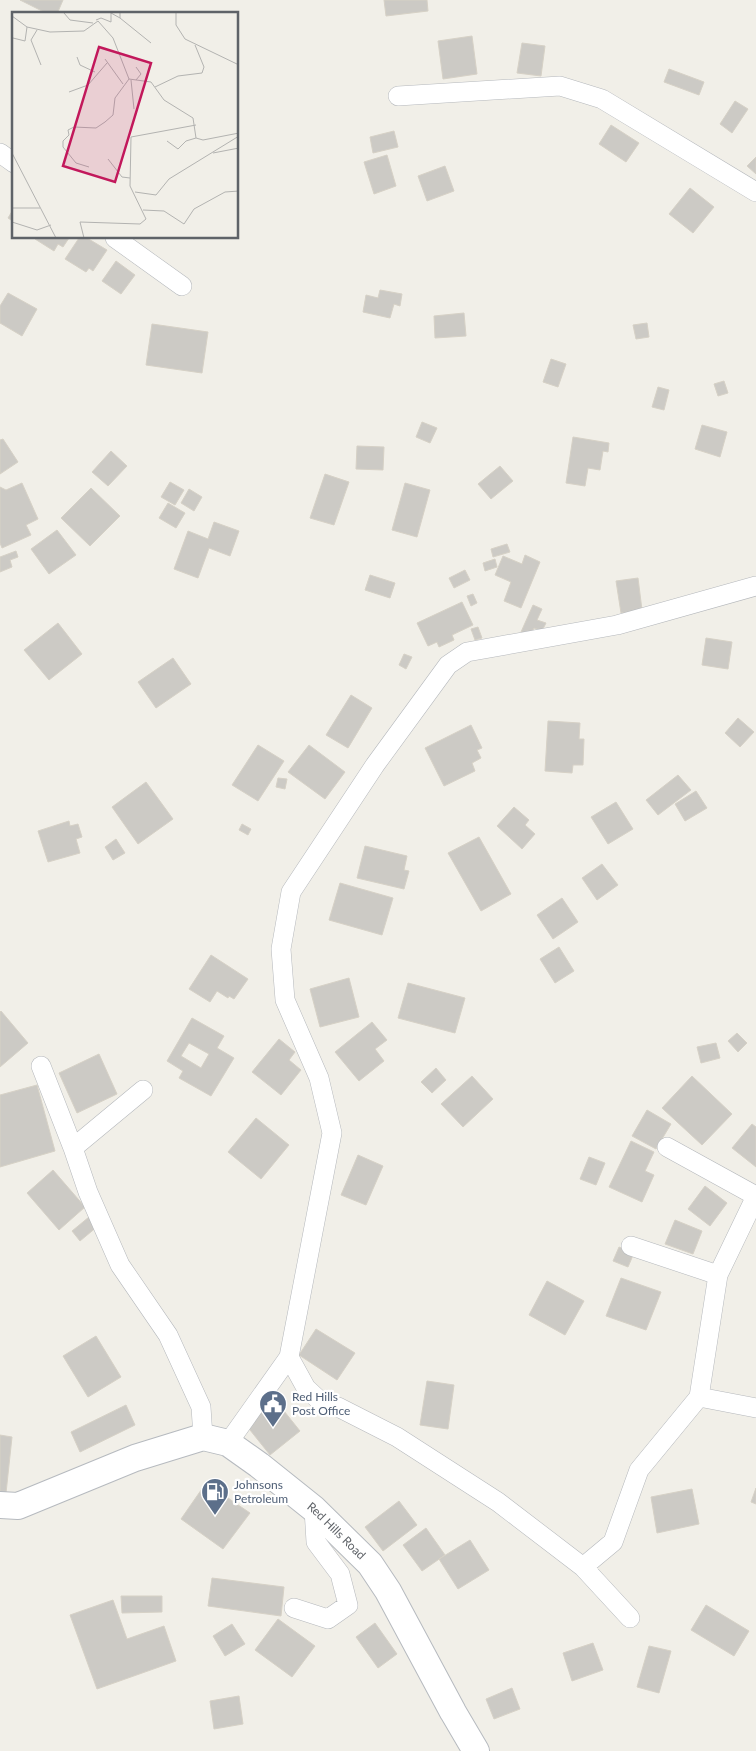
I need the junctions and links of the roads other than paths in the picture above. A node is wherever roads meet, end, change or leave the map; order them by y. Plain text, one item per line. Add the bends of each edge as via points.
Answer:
1 (398, 96) dead end
2 (0, 153) edge
3 (12, 162) edge
4 (756, 192) edge
5 (116, 239) edge
6 (182, 286) dead end
7 (756, 586) edge
8 (41, 1066) dead end
9 (143, 1090) dead end
10 (667, 1147) dead end
11 (74, 1148) junction
12 (756, 1196) edge
13 (631, 1246) dead end
14 (718, 1275) junction
15 (289, 1357) junction
16 (699, 1397) junction
17 (756, 1408) edge
18 (216, 1440) junction
19 (0, 1505) edge
20 (314, 1509) junction
21 (583, 1566) junction
22 (294, 1608) dead end
23 (630, 1618) dead end
24 (476, 1751) edge

1 - 4 street via 560,86 602,99
2 - 3 street
5 - 6 street
7 - 15 street via 617,625 467,652 448,665 375,765 291,892 281,949 285,1000 319,1078 332,1134
8 - 11 street
9 - 11 street
10 - 12 street
11 - 18 street via 88,1192 120,1265 168,1335
12 - 14 street
13 - 14 street
14 - 16 street
15 - 18 street
15 - 21 street via 306,1388 320,1401 397,1437 498,1502
16 - 17 street
16 - 21 street via 639,1470 613,1542
18 - 19 main road via 135,1458 18,1506
18 - 20 main road, Red Hills Road via 273,1476
20 - 22 street via 316,1542 340,1574 348,1605 328,1619
20 - 24 main road, Red Hills Road via 370,1564
21 - 23 street

